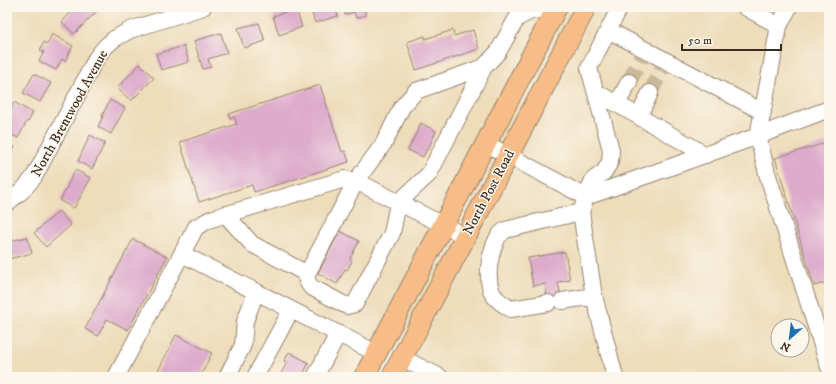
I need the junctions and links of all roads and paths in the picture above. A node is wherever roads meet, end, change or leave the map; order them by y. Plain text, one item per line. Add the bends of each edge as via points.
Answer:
1 (203, 7) edge
2 (586, 7) edge
3 (620, 7) edge
4 (745, 7) edge
5 (789, 7) edge
6 (556, 9) edge
7 (779, 26) junction
8 (608, 30) junction
9 (484, 67) junction
10 (629, 82) tunnel mouth
11 (596, 92) junction
12 (650, 93) tunnel mouth
13 (617, 104) junction
14 (829, 109) edge
15 (763, 112) junction
16 (639, 116) junction
17 (758, 136) junction
18 (486, 143) junction
19 (508, 154) junction
20 (706, 155) junction
21 (356, 181) junction
22 (7, 203) edge
23 (398, 203) junction
24 (584, 205) junction
25 (225, 214) junction
26 (443, 225) junction
27 (465, 236) junction
28 (182, 254) junction
29 (307, 274) junction
30 (256, 292) junction
31 (594, 296) junction
32 (291, 310) junction
33 (338, 334) junction
34 (376, 353) junction
35 (402, 358) junction
36 (829, 367) edge
37 (116, 377) edge
38 (227, 377) edge
39 (255, 377) edge
40 (315, 377) edge
41 (364, 377) edge
42 (392, 377) edge
43 (440, 377) edge
44 (615, 377) edge

1 - 22 street, North Brentwood Avenue via 130,30 109,43 94,62 34,177
2 - 19 main road, North Post Road
3 - 8 street
4 - 7 street
5 - 7 street
6 - 9 street via 533,10 517,18 498,52
6 - 18 main road, North Post Road
7 - 15 street
8 - 11 street via 589,68
8 - 15 street via 643,54
9 - 21 street via 416,91 402,107 384,143
9 - 23 street via 429,174
10 - 13 street
11 - 13 street
11 - 24 street via 612,150 610,162 604,172 593,180
12 - 16 street
13 - 16 street
14 - 17 street
15 - 17 street
16 - 20 street
17 - 20 street
17 - 36 street via 767,173
18 - 19 street
18 - 26 main road, North Post Road
19 - 24 street
19 - 27 main road, North Post Road
20 - 24 street
21 - 23 street
21 - 25 street via 344,179
21 - 29 street
23 - 26 street
23 - 29 street via 392,233 355,304 348,306 311,287 307,281
24 - 31 street
24 - 31 street via 505,230 497,238 489,274 491,291 511,309
25 - 28 street via 196,227
25 - 29 street via 252,244
26 - 27 street
26 - 34 main road, North Post Road
27 - 35 main road, North Post Road
28 - 30 street
28 - 37 street
30 - 32 street
30 - 38 street via 245,321 243,345
31 - 44 street
32 - 33 street
32 - 39 street
33 - 34 street
33 - 40 street
34 - 41 main road, North Post Road
35 - 42 main road, North Post Road
35 - 43 street

